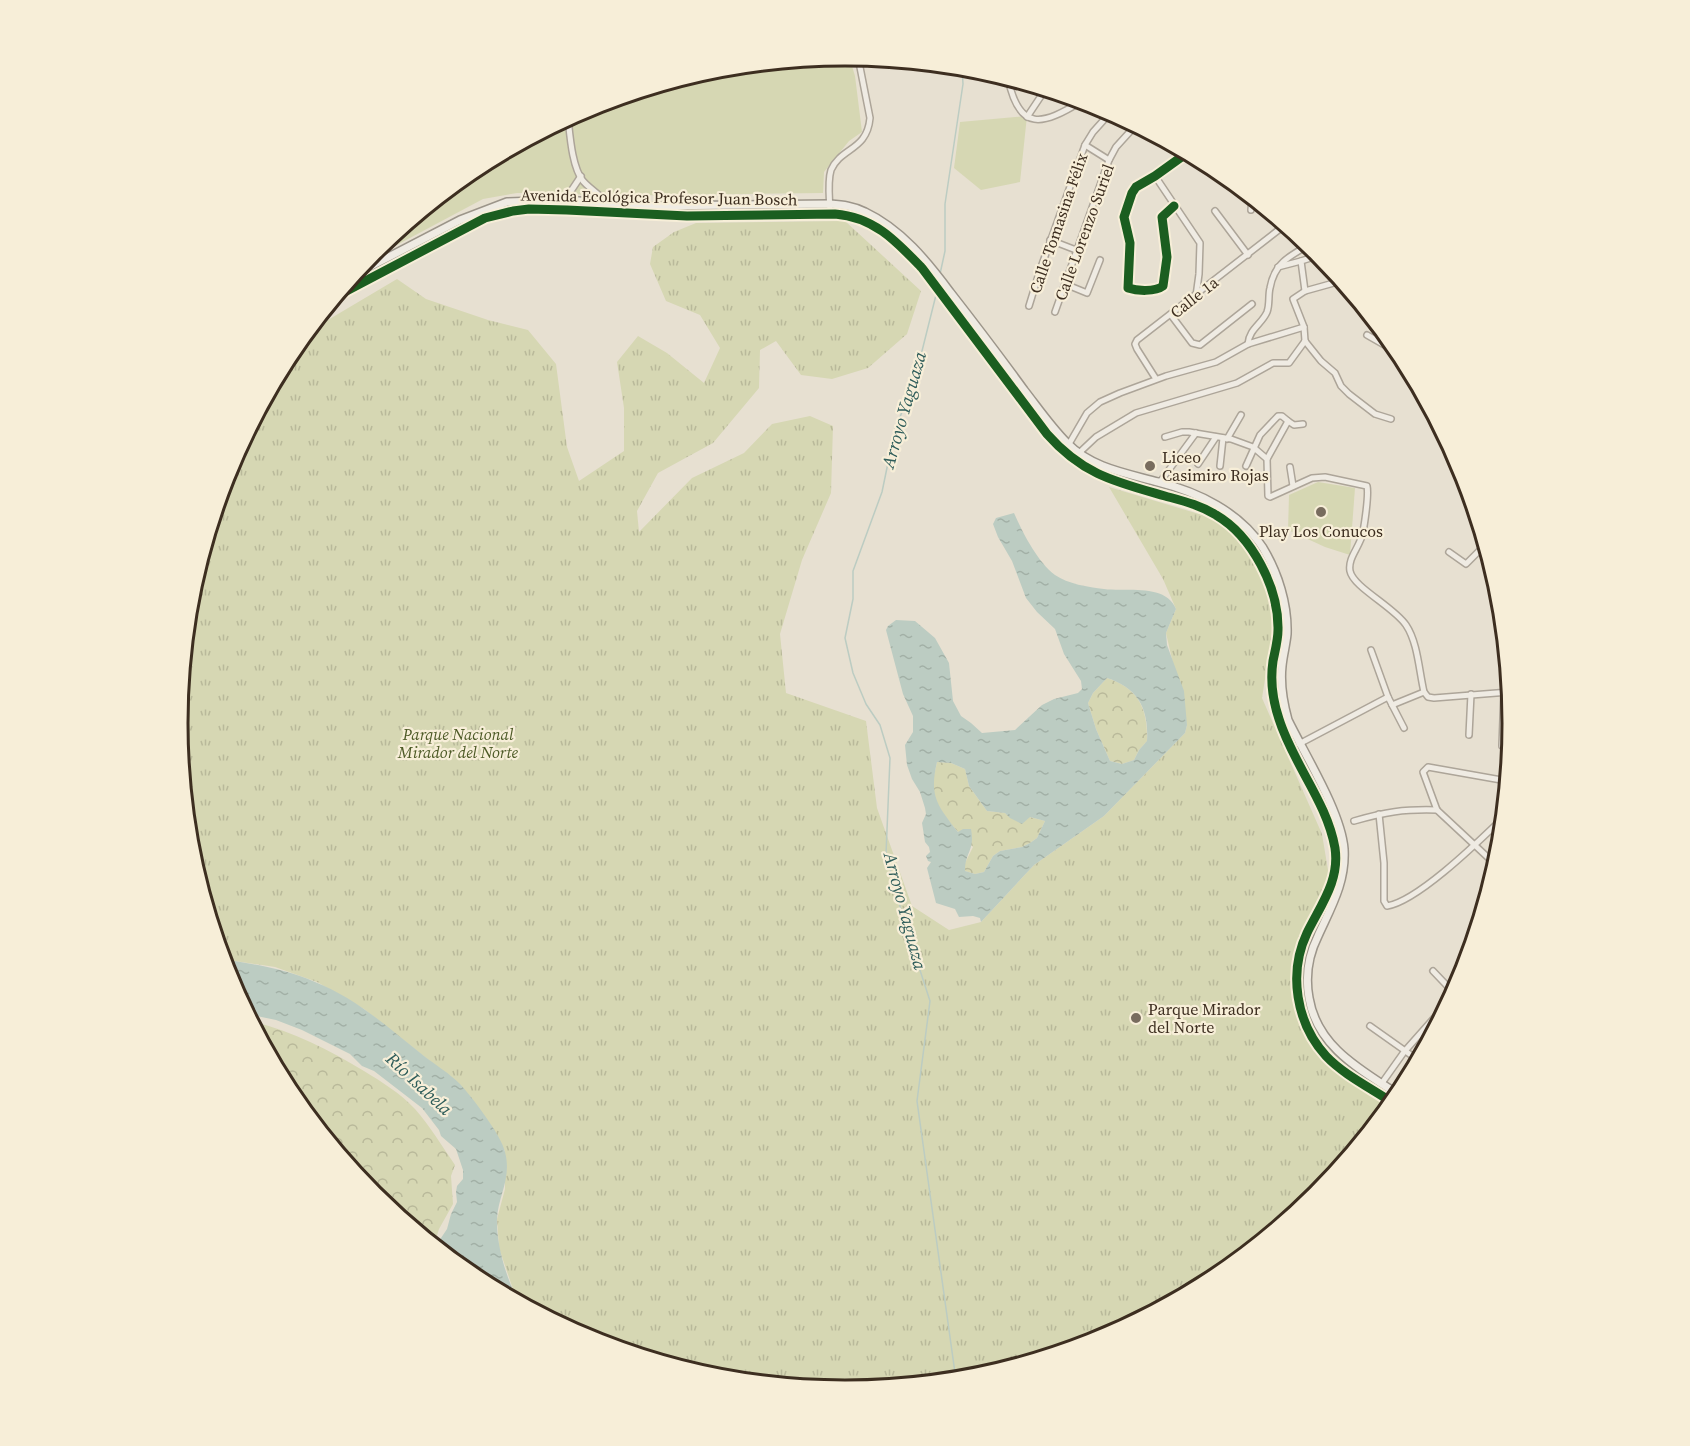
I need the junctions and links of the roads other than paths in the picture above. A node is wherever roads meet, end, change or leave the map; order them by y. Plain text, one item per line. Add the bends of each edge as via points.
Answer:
1 (860, 66) edge
2 (1010, 87) edge
3 (1041, 96) edge
4 (1071, 107) edge
5 (1027, 117) junction
6 (1104, 120) edge
7 (569, 127) edge
8 (1130, 131) edge
9 (1085, 145) junction
10 (1180, 158) edge
11 (1109, 160) junction
12 (580, 176) junction
13 (1155, 176) junction
14 (565, 200) junction
15 (609, 202) junction
16 (830, 204) junction
17 (1174, 206) junction
18 (1215, 212) dead end
19 (830, 214) junction
20 (1279, 230) edge
21 (1050, 240) junction
22 (1077, 250) junction
23 (1301, 250) edge
24 (1248, 255) junction
25 (1310, 258) edge
26 (1100, 260) dead end
27 (1300, 261) junction
28 (374, 265) edge
29 (1276, 268) junction
30 (1333, 283) edge
31 (1065, 284) junction
32 (353, 287) edge
33 (1305, 291) junction
34 (1196, 296) junction
35 (1252, 304) dead end
36 (1029, 306) dead end
37 (1055, 312) dead end
38 (1172, 315) junction
39 (977, 327) junction
40 (1304, 327) junction
41 (970, 332) junction
42 (1367, 335) dead end
43 (1305, 341) junction
44 (1380, 342) edge
45 (1248, 344) junction
46 (1156, 379) junction
47 (1241, 415) dead end
48 (1391, 419) dead end
49 (1287, 421) junction
50 (1303, 424) dead end
51 (1196, 433) junction
52 (1165, 437) dead end
53 (1216, 437) junction
54 (1225, 438) junction
55 (1070, 441) junction
56 (1253, 447) junction
57 (1081, 450) junction
58 (1267, 459) junction
59 (1198, 464) dead end
60 (1220, 466) dead end
61 (1246, 466) dead end
62 (1290, 467) dead end
63 (1160, 482) junction
64 (1293, 486) junction
65 (1479, 551) edge
66 (1449, 552) dead end
67 (1371, 650) dead end
68 (1424, 692) junction
69 (1501, 692) edge
70 (1471, 694) junction
71 (1388, 697) junction
72 (1392, 705) junction
73 (1404, 728) dead end
74 (1469, 735) dead end
75 (1299, 744) junction
76 (1499, 780) edge
77 (1437, 810) junction
78 (1379, 814) junction
79 (1353, 821) dead end
80 (1493, 827) edge
81 (1474, 845) junction
82 (1488, 857) edge
83 (1433, 971) dead end
84 (1447, 985) edge
85 (1370, 1026) dead end
86 (1428, 1026) edge
87 (1404, 1052) junction
88 (1411, 1056) edge
89 (1382, 1083) junction
90 (1390, 1089) edge
91 (1384, 1097) edge

1 - 16 street via 869,129 865,138 832,170
2 - 5 street via 1014,103
3 - 5 street
4 - 5 street via 1042,120
6 - 9 street, Calle Tomasina Félix
7 - 12 street
8 - 11 street, Calle Lorenzo Suriel
9 - 11 street
9 - 21 street, Calle Tomasina Félix
10 - 13 street
11 - 22 street, Calle Lorenzo Suriel
12 - 14 street
12 - 15 street
13 - 17 street
13 - 17 street via 1136,187 1125,212 1130,243 1128,288 1163,286 1167,257 1161,222
14 - 15 street, Avenida Ecológica Profesor Juan Bosch
14 - 28 street, Avenida Ecológica Profesor Juan Bosch via 498,205
15 - 16 street, Avenida Ecológica Profesor Juan Bosch via 657,206
16 - 19 street
16 - 39 street, Avenida Ecológica Profesor Juan Bosch via 864,211 888,226 925,259
17 - 34 street via 1200,243
18 - 24 street
19 - 32 street, Avenida Ecológica Profesor Juan Bosch via 687,216 513,211 485,218
19 - 41 street, Avenida Ecológica Profesor Juan Bosch via 848,215 891,237 922,268
20 - 24 street, Calle 1a
21 - 22 street
21 - 36 street, Calle Tomasina Félix
22 - 31 street, Calle Lorenzo Suriel
23 - 29 street
24 - 34 street, Calle 1a
25 - 27 street
26 - 31 street via 1086,296
27 - 29 street
27 - 33 street
29 - 45 street via 1267,313 1251,332
30 - 33 street
31 - 37 street, Calle Lorenzo Suriel
33 - 40 street via 1293,299
34 - 38 street, Calle 1a
35 - 38 street via 1200,345 1192,343
38 - 46 street, Calle 1a via 1135,344
39 - 41 street
39 - 55 street, Avenida Ecológica Profesor Juan Bosch via 1044,417
40 - 43 street
40 - 45 street
41 - 91 street, Avenida Ecológica Profesor Juan Bosch via 1047,434 1070,458 1117,482 1207,509 1229,524 1254,551 1276,608 1276,708 1286,738 1330,829 1335,849 1331,885 1300,952 1299,1004 1308,1029 1327,1056
42 - 44 street
43 - 48 street via 1349,394 1375,414
43 - 57 street via 1289,363 1273,363 1237,383 1136,413
45 - 46 street via 1216,362
46 - 55 street via 1095,406 1083,417
47 - 54 street
49 - 50 street
49 - 56 street via 1278,416
49 - 58 street
51 - 52 street
51 - 53 street
51 - 63 street
53 - 54 street
53 - 59 street
54 - 56 street
54 - 60 street
55 - 57 street, Avenida Ecológica Profesor Juan Bosch
56 - 58 street
56 - 61 street
57 - 63 street, Avenida Ecológica Profesor Juan Bosch via 1091,461 1122,474
58 - 64 street via 1268,496
62 - 64 street
63 - 75 street, Avenida Ecológica Profesor Juan Bosch via 1221,507 1244,524 1269,560 1286,614 1284,706
64 - 68 street via 1325,477 1367,486 1362,539 1349,564 1351,575 1396,612 1410,631
65 - 66 street via 1468,563
67 - 71 street
68 - 70 street via 1434,698
68 - 72 street
69 - 70 street
70 - 74 street
71 - 72 street
71 - 75 street
72 - 73 street
75 - 89 street, Avenida Ecológica Profesor Juan Bosch via 1337,820 1344,849 1340,887 1308,960 1310,1004 1320,1030 1336,1050
76 - 77 street via 1423,769
77 - 78 street via 1407,809
77 - 81 street
78 - 79 street
78 - 81 street via 1387,906 1412,896
80 - 81 street
81 - 82 street
83 - 84 street
85 - 87 street
86 - 87 street
87 - 88 street
87 - 89 street
89 - 90 street, Avenida Ecológica Profesor Juan Bosch

